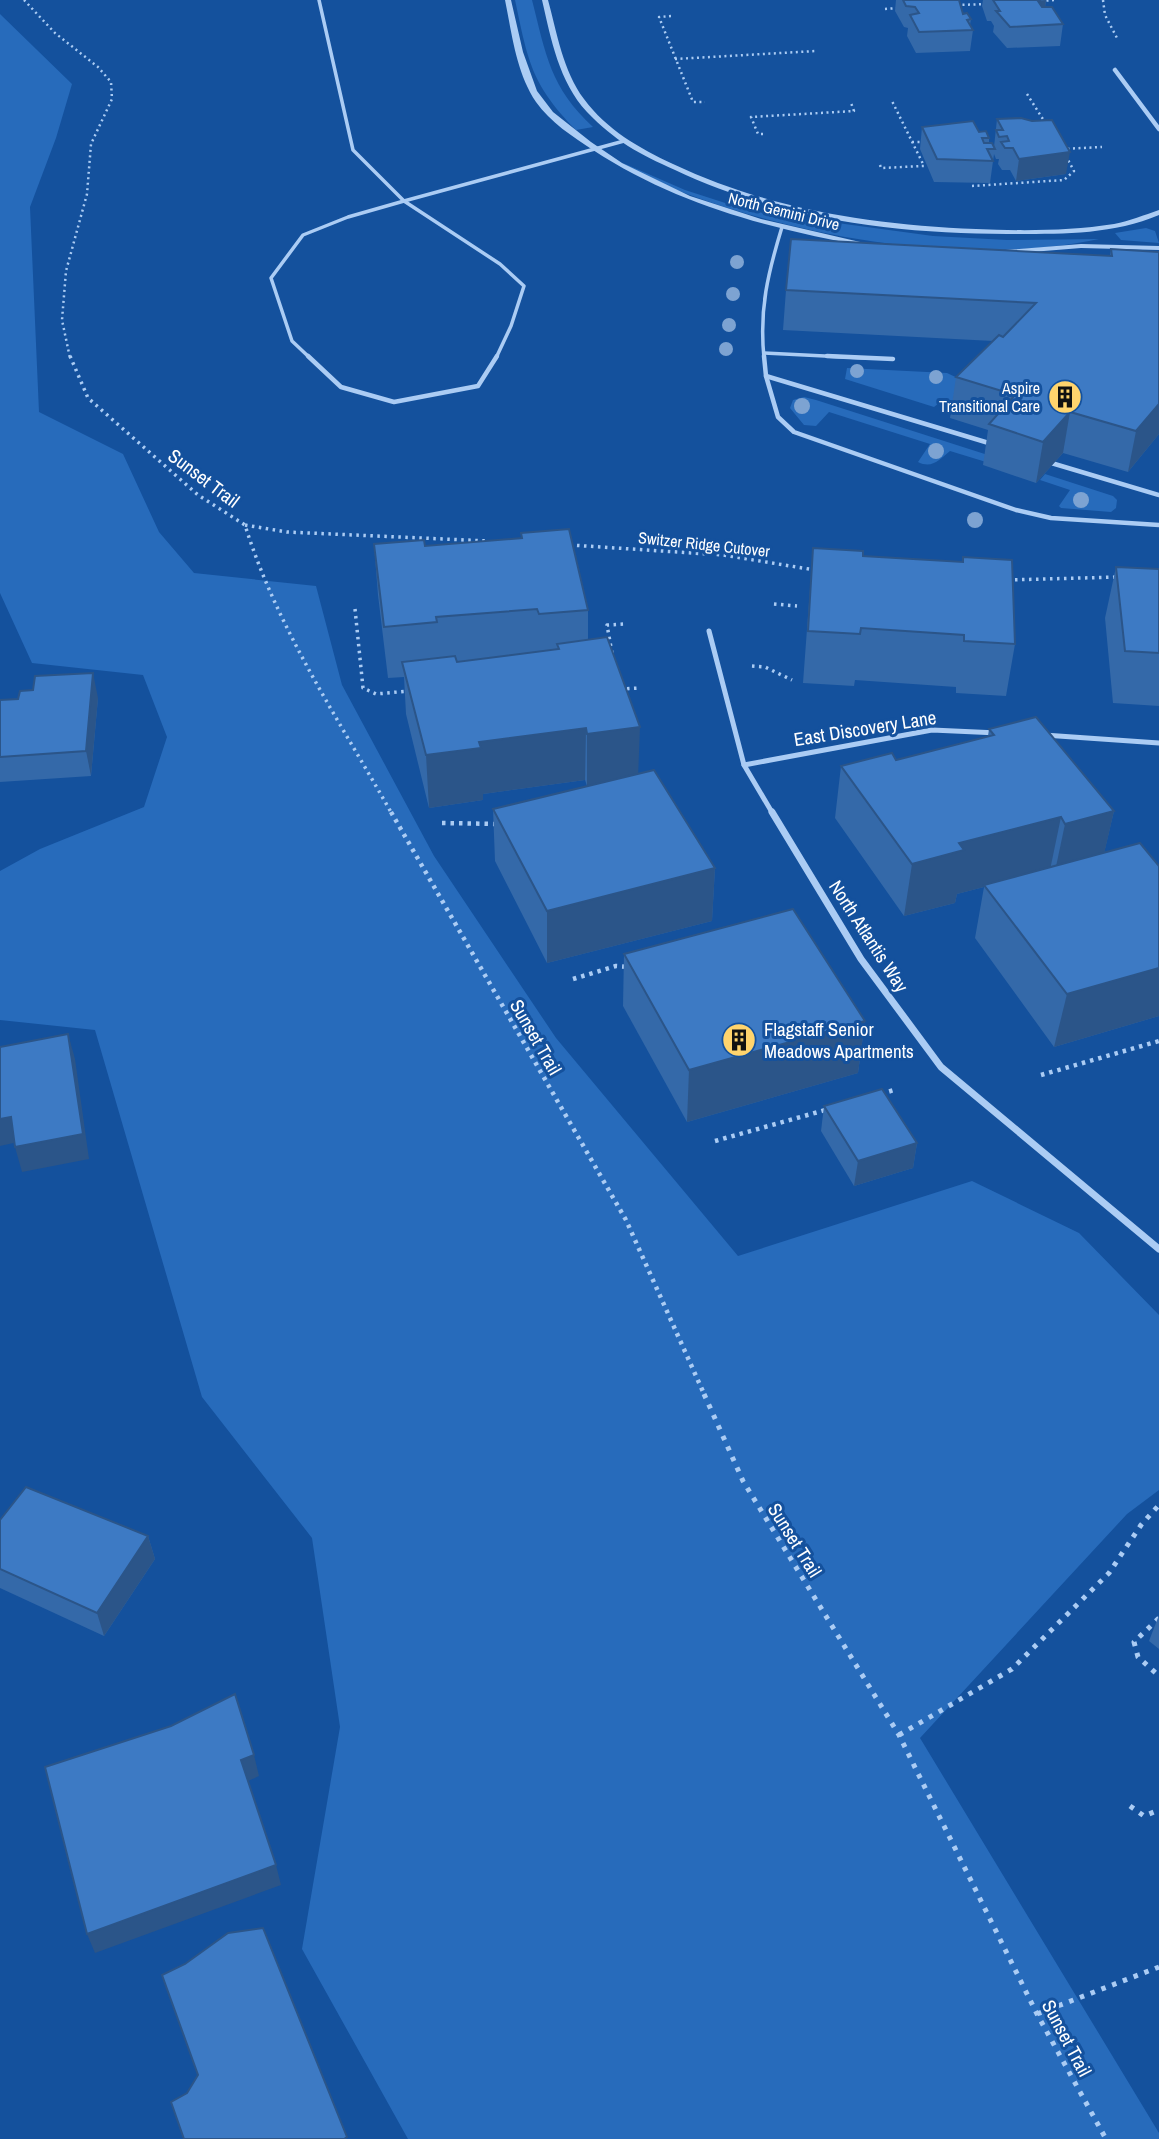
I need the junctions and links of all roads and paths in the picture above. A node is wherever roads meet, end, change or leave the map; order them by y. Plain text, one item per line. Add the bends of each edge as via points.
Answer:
1 (24, 0) edge
2 (319, 0) edge
3 (508, 0) edge
4 (545, 0) edge
5 (1054, 0) edge
6 (1103, 0) edge
7 (1041, 1) edge
8 (989, 3) dead end
9 (950, 5) edge
10 (911, 8) edge
11 (884, 9) dead end
12 (671, 16) dead end
13 (1118, 39) dead end
14 (816, 51) dead end
15 (675, 58) junction
16 (1115, 70) dead end
17 (1027, 94) dead end
18 (892, 101) dead end
19 (705, 102) dead end
20 (851, 103) dead end
21 (840, 104) dead end
22 (844, 112) junction
23 (1046, 125) edge
24 (1159, 129) edge
25 (763, 134) dead end
26 (624, 141) junction
27 (912, 142) junction
28 (925, 142) edge
29 (1057, 142) edge
30 (1102, 147) dead end
31 (595, 149) junction
32 (1062, 149) junction
33 (880, 165) dead end
34 (972, 186) edge
35 (402, 200) junction
36 (1159, 212) edge
37 (782, 227) junction
38 (884, 247) edge
39 (1159, 248) edge
40 (1000, 252) edge
41 (764, 353) junction
42 (893, 359) dead end
43 (766, 376) junction
44 (1002, 447) edge
45 (1041, 459) edge
46 (1159, 495) edge
47 (245, 525) junction
48 (1159, 525) edge
49 (489, 541) edge
50 (557, 545) edge
51 (818, 570) edge
52 (1126, 577) edge
53 (1006, 580) edge
54 (774, 604) dead end
55 (797, 606) dead end
56 (355, 609) dead end
57 (625, 624) dead end
58 (709, 631) dead end
59 (612, 653) edge
60 (748, 666) dead end
61 (792, 680) dead end
62 (640, 688) dead end
63 (610, 690) edge
64 (416, 691) edge
65 (1009, 733) edge
66 (1034, 734) edge
67 (1159, 743) edge
68 (744, 765) junction
69 (442, 823) dead end
70 (508, 824) edge
71 (640, 967) edge
72 (573, 979) dead end
73 (1159, 1041) edge
74 (1041, 1075) dead end
75 (894, 1090) dead end
76 (868, 1097) edge
77 (830, 1108) edge
78 (715, 1141) dead end
79 (1159, 1249) edge
80 (1159, 1505) edge
81 (1159, 1618) edge
82 (1159, 1676) edge
83 (899, 1735) junction
84 (1130, 1806) dead end
85 (1159, 1810) edge
86 (1159, 1967) edge
87 (1037, 2014) junction
88 (1106, 2139) edge

1 - 47 path, Sunset Trail via 111,82 113,99 91,144 87,194 65,271 62,320 71,360 88,398 198,495
2 - 35 lane via 353,150
3 - 31 street, North Gemini Drive via 525,71 540,102
4 - 26 street, North Gemini Drive via 558,52 580,99
5 - 7 path
6 - 13 path via 1105,15
8 - 9 path
10 - 11 path
12 - 15 path via 659,17
14 - 15 path
15 - 19 path via 693,102
16 - 24 street
17 - 23 path
18 - 27 path
20 - 22 path via 854,111
21 - 22 path
22 - 25 path via 751,117 758,134
26 - 31 lane
26 - 36 street, North Gemini Drive via 694,179 781,206 888,225 998,233 1076,230 1141,221
27 - 28 path
27 - 33 path via 924,166
29 - 32 path
30 - 32 path
31 - 35 lane
31 - 37 street, North Gemini Drive via 649,181 730,214
32 - 34 path via 1074,171 1064,180
35 - 35 lane via 500,264 524,286 516,321 478,386 394,402 341,387 292,341 271,278 303,235
37 - 38 street, North Gemini Drive
37 - 41 lane via 765,284
39 - 40 street via 1081,246
41 - 42 lane
41 - 43 lane
43 - 44 lane
43 - 48 lane via 778,417 793,432 1016,510 1051,518
45 - 46 lane
47 - 49 path via 287,532
47 - 83 path, Sunset Trail via 279,613 626,1220 743,1481
50 - 51 path, Switzer Ridge Cutover via 723,555
52 - 53 path
54 - 55 path
56 - 64 path via 363,688 376,694
57 - 59 path via 607,625
58 - 68 street, North Atlantis Way
60 - 61 path via 765,665
62 - 63 path
65 - 68 street, East Discovery Lane via 932,730
66 - 67 street
68 - 79 street, North Atlantis Way via 862,959 942,1067
69 - 70 path
71 - 72 path via 616,966
73 - 74 path
75 - 76 path
77 - 78 path
80 - 83 path via 1109,1573 1012,1669
81 - 82 path via 1133,1647
83 - 87 path, Sunset Trail
84 - 85 path via 1144,1816
86 - 87 path
87 - 88 path, Sunset Trail

